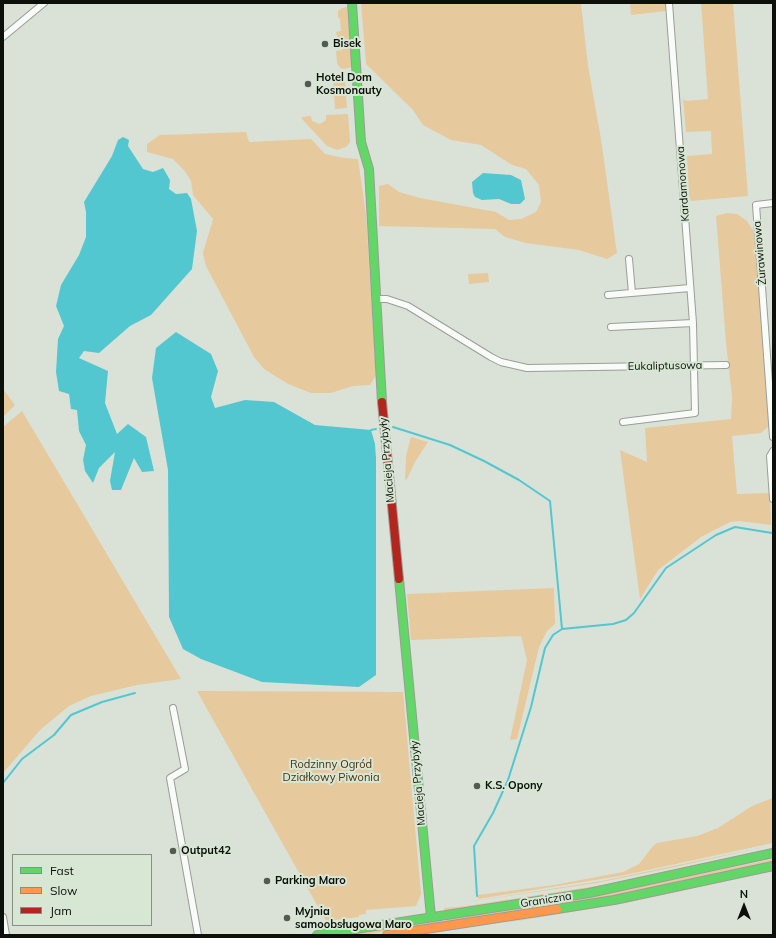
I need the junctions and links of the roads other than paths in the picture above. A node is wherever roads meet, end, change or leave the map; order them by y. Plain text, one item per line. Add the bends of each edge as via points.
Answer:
1 (44, 3) edge
2 (352, 3) edge
3 (669, 3) edge
4 (3, 37) edge
5 (773, 203) edge
6 (629, 259) dead end
7 (690, 288) junction
8 (632, 292) junction
9 (608, 295) dead end
10 (376, 299) junction
11 (693, 323) junction
12 (611, 327) dead end
13 (726, 365) dead end
14 (694, 366) junction
15 (623, 422) dead end
16 (773, 437) edge
17 (773, 451) edge
18 (773, 499) edge
19 (174, 708) dead end
20 (773, 853) edge
21 (773, 866) edge
22 (3, 917) edge
23 (431, 917) junction
24 (6, 935) edge
25 (198, 935) edge
26 (317, 935) edge
27 (387, 935) edge

1 - 4 street
2 - 10 street, Macieja Przybyły via 361,142 369,169
3 - 7 street, Kardamonowa
5 - 16 street, Żurawinowa via 756,204
6 - 8 street
7 - 8 street
7 - 11 street, Kardamonowa
8 - 9 street
10 - 14 street, Eukaliptusowa via 387,299 408,306 501,362 527,368
10 - 23 street, Macieja Przybyły via 382,403
11 - 12 street
11 - 14 street, Kardamonowa
13 - 14 street, Eukaliptusowa
14 - 15 street, Kardamonowa via 695,413
17 - 18 street via 770,456
19 - 25 street via 185,769 170,778
20 - 23 street, Graniczna via 630,885
21 - 27 street, Graniczna via 614,900
22 - 24 street
23 - 26 street, Graniczna

